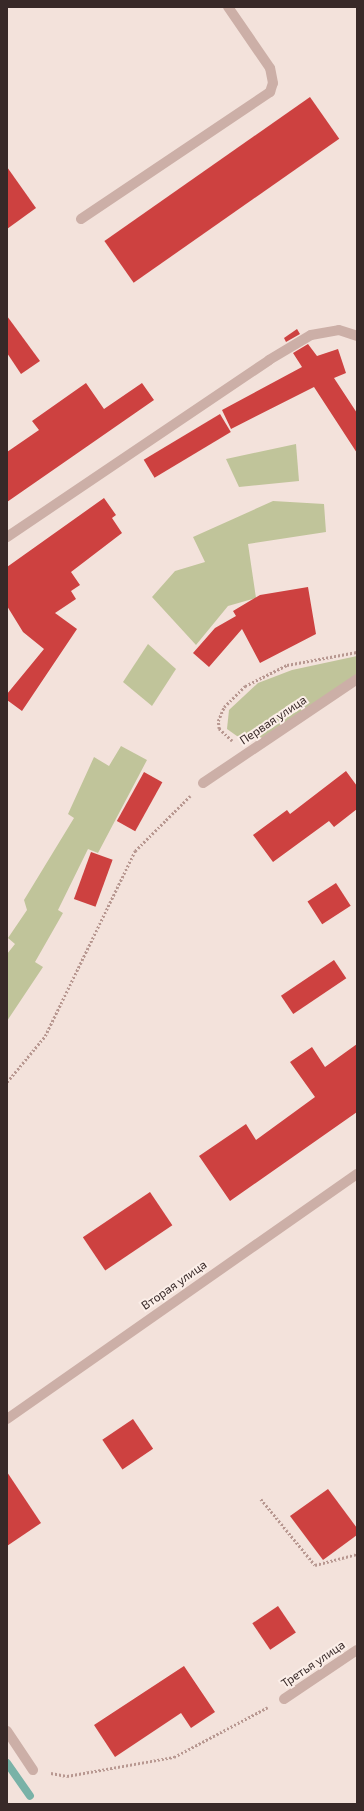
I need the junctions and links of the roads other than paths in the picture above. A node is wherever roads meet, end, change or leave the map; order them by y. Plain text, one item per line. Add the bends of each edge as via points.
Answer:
1 (228, 7) edge
2 (81, 219) dead end
3 (357, 336) edge
4 (7, 537) edge
5 (357, 679) edge
6 (203, 783) road end
7 (357, 1174) edge
8 (7, 1419) edge
9 (357, 1650) edge
10 (284, 1698) road end
11 (7, 1731) edge
12 (34, 1770) road end

1 - 2 street via 270,68 273,83 270,92
3 - 4 street via 339,330 311,335 269,360
5 - 6 street, Первая улица
7 - 8 street, Вторая улица
9 - 10 street, Третья улица
11 - 12 street

